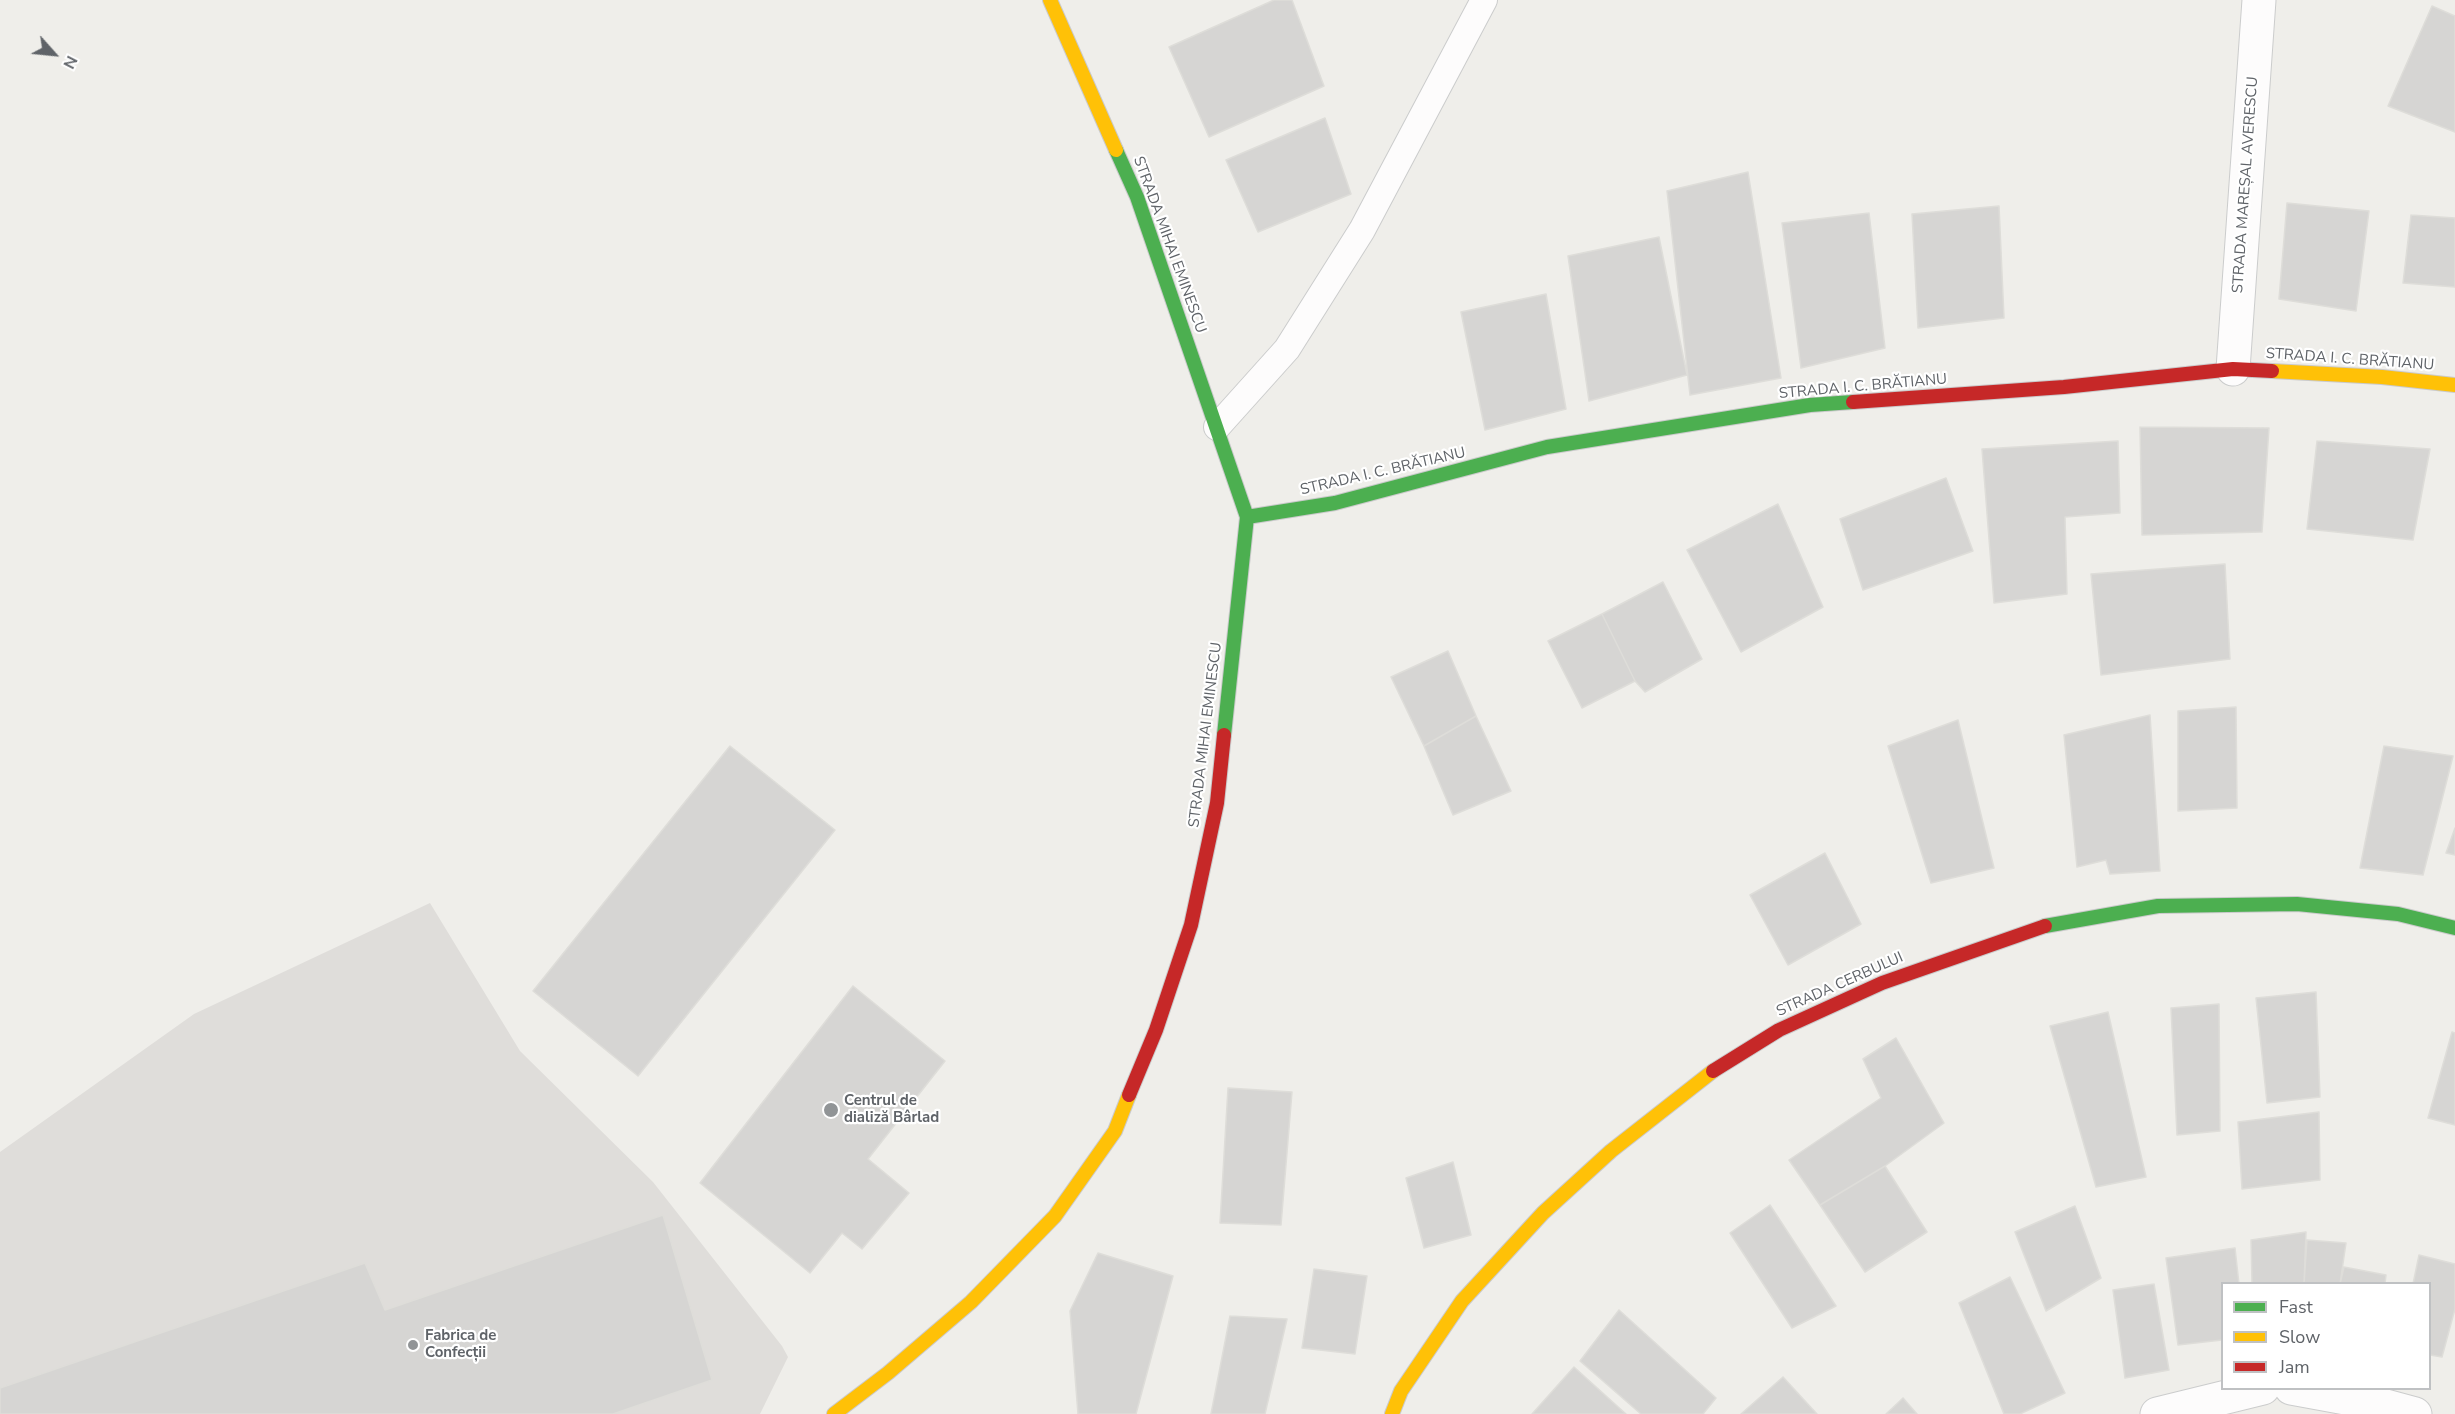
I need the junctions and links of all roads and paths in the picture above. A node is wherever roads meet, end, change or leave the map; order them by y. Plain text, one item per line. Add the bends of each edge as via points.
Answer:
1 (1050, 0) edge
2 (1484, 0) edge
3 (2259, 0) edge
4 (2233, 369) junction
5 (2455, 385) edge
6 (1217, 427) junction
7 (1247, 517) junction
8 (2455, 928) edge
9 (2259, 1390) edge
10 (2297, 1390) edge
11 (834, 1414) edge
12 (1392, 1414) edge
13 (2157, 1414) edge
14 (2415, 1414) edge

1 - 6 street, STRADA MIHAI EMINESCU via 1137,197
2 - 6 lane via 1349,250 1287,349
3 - 4 street, STRADA MAREȘAL AVERESCU
4 - 5 street, STRADA I. C. BRĂTIANU
4 - 7 street, STRADA I. C. BRĂTIANU via 2064,387 1810,405 1647,429 1547,447 1335,503
6 - 7 street, STRADA MIHAI EMINESCU
7 - 11 street, STRADA MIHAI EMINESCU via 1217,803 1191,925 1156,1030 1115,1131 1055,1216 971,1302
8 - 12 street, STRADA CERBULUI via 2398,914 2297,904 2158,906 2050,924 1882,983 1779,1030 1712,1072 1611,1151 1543,1212 1462,1301 1401,1390
9 - 13 street
10 - 14 street

